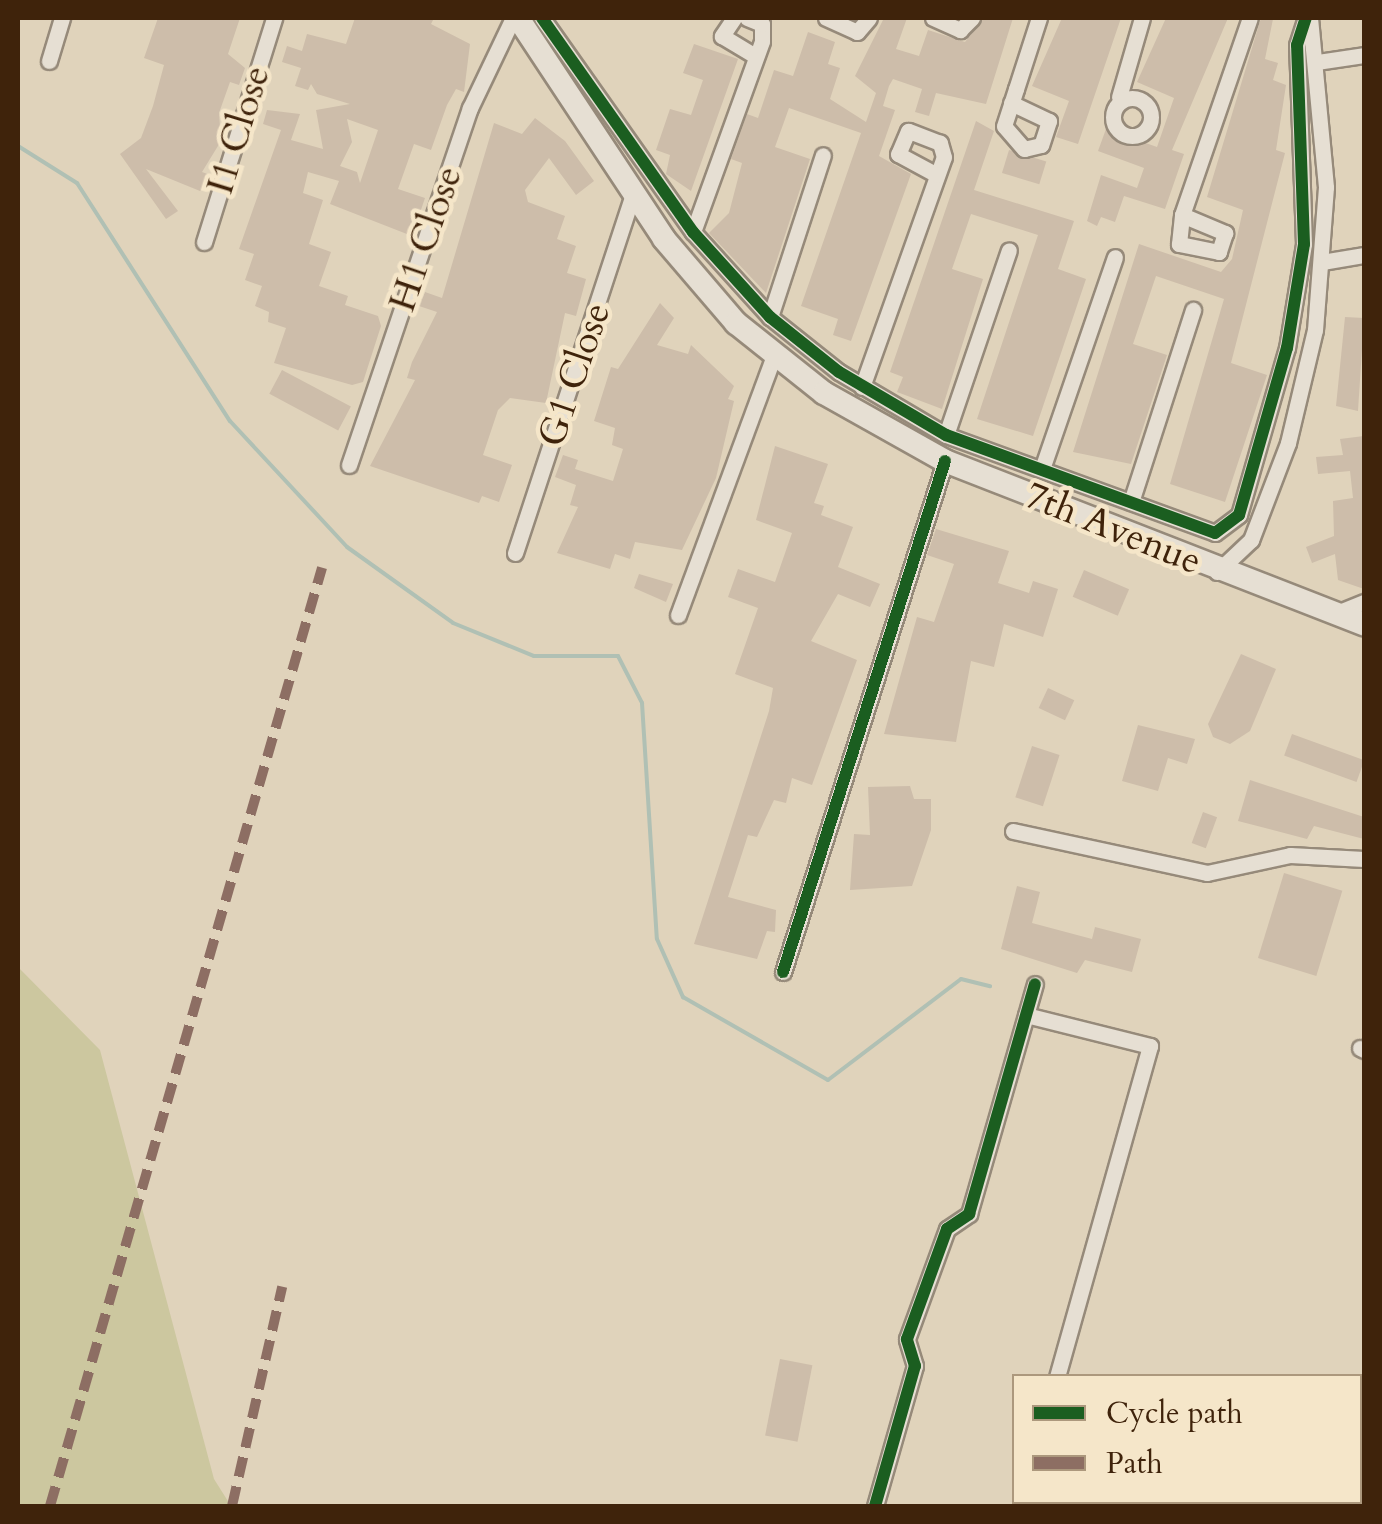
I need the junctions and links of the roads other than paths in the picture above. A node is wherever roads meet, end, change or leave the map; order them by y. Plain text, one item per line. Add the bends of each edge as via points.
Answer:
1 (62, 18) edge
2 (274, 18) edge
3 (516, 18) edge
4 (542, 18) edge
5 (734, 18) edge
6 (747, 18) edge
7 (826, 18) edge
8 (869, 18) edge
9 (933, 18) edge
10 (972, 18) edge
11 (1039, 18) edge
12 (1142, 18) edge
13 (1250, 18) edge
14 (1308, 18) edge
15 (1364, 54) edge
16 (755, 56) junction
17 (49, 61) dead end
18 (1317, 62) junction
19 (1119, 96) dead end
20 (1011, 103) dead end
21 (823, 155) dead end
22 (937, 175) dead end
23 (632, 197) junction
24 (1182, 215) dead end
25 (693, 232) junction
26 (204, 242) dead end
27 (1009, 250) dead end
28 (1364, 255) edge
29 (1115, 257) dead end
30 (1322, 262) junction
31 (1193, 310) dead end
32 (770, 317) junction
33 (774, 356) junction
34 (862, 388) junction
35 (946, 435) junction
36 (945, 461) junction
37 (350, 466) dead end
38 (1042, 469) junction
39 (1131, 502) junction
40 (515, 553) dead end
41 (1217, 572) junction
42 (1364, 602) edge
43 (1337, 613) junction
44 (678, 615) dead end
45 (1364, 624) edge
46 (1013, 831) dead end
47 (1364, 859) edge
48 (783, 972) dead end
49 (1034, 984) dead end
50 (1026, 1015) junction
51 (1057, 1374) edge
52 (875, 1506) edge

1 - 17 street
2 - 26 street, I1 Close
3 - 23 main road, 7th Avenue
3 - 37 street, H1 Close via 470,108
4 - 25 street
5 - 16 street via 722,36
6 - 16 street via 764,31
7 - 8 street via 858,32
9 - 10 street via 960,30
11 - 20 street
12 - 19 street
13 - 24 street
14 - 18 street
14 - 39 street via 1297,45 1299,280 1239,515 1215,532
15 - 18 street
16 - 25 street
18 - 30 street
21 - 32 street
22 - 34 street
23 - 33 main road, 7th Avenue via 726,312
23 - 40 street, G1 Close
25 - 32 street
27 - 35 street
28 - 30 street
29 - 38 street
30 - 41 street via 1316,330 1288,443 1251,540
31 - 39 street
32 - 34 street
33 - 36 main road, 7th Avenue via 860,416
33 - 44 street
34 - 35 street
35 - 38 street
36 - 41 main road, 7th Avenue
36 - 48 street
38 - 39 street
41 - 43 main road, 7th Avenue
42 - 43 street
43 - 45 main road, 7th Avenue
46 - 47 street via 1207,873 1290,856
49 - 50 street
50 - 51 street via 1150,1046
50 - 52 street via 968,1214 947,1229 907,1339 914,1366

